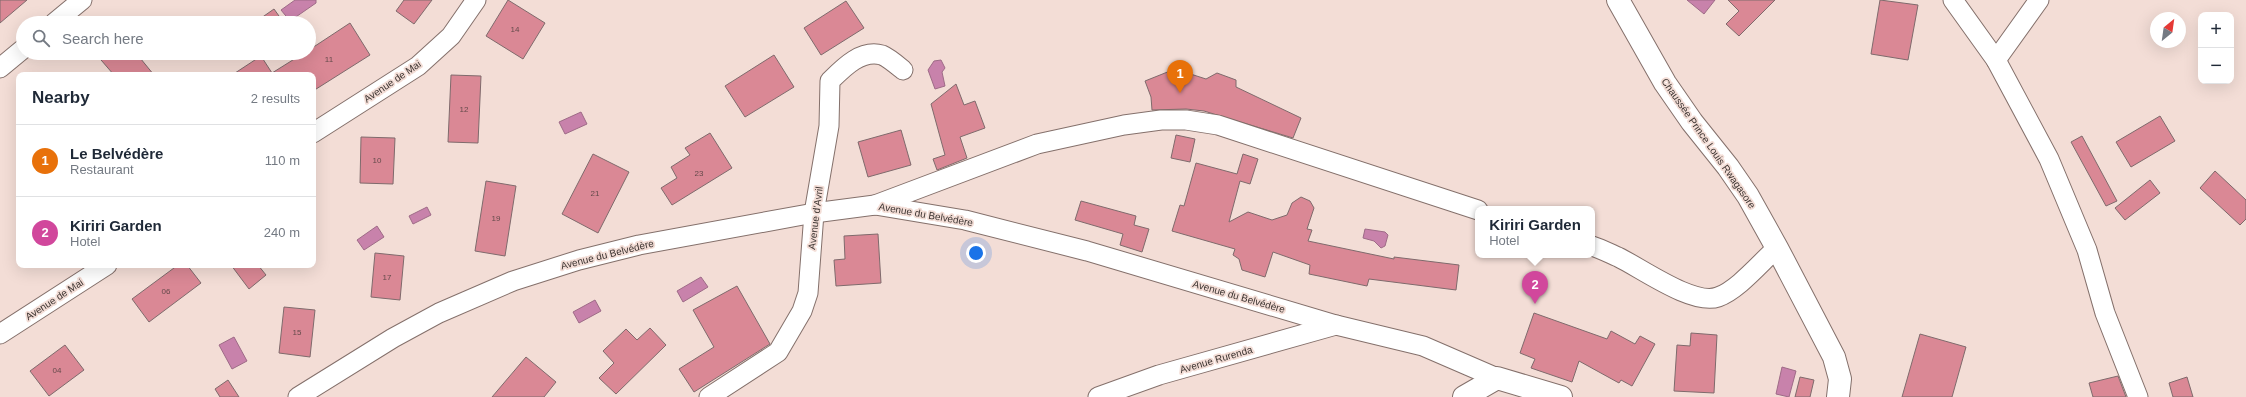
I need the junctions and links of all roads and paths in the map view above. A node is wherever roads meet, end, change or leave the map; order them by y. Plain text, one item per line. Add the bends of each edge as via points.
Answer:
1 (82, 0) edge
2 (476, 0) edge
3 (1618, 0) edge
4 (1953, 0) edge
5 (2039, 0) edge
6 (63, 16) edge
7 (16, 55) edge
8 (1996, 60) junction
9 (0, 68) edge
10 (903, 70) dead end
11 (316, 131) edge
12 (875, 205) junction
13 (1475, 209) edge
14 (814, 213) junction
15 (1595, 247) edge
16 (1777, 248) junction
17 (102, 268) edge
18 (1336, 324) junction
19 (0, 334) edge
20 (1497, 378) junction
21 (298, 397) edge
22 (708, 397) edge
23 (1098, 397) edge
24 (1464, 397) edge
25 (1561, 397) edge
26 (1838, 397) edge
27 (2138, 397) edge

1 - 6 street
2 - 11 street, Avenue de Mai via 452,36 418,66
3 - 16 street, Chaussée Prince Louis Rwagasore via 1665,83 1748,196
4 - 8 street
5 - 8 street
7 - 9 street
8 - 27 street via 2052,166 2086,250 2105,313
10 - 14 street, Avenue d'Avril via 882,55 868,54 851,62 830,81 828,126
12 - 13 street via 1037,144 1124,125 1161,120 1186,120 1218,125
12 - 14 street, Avenue du Belvédère
12 - 18 street, Avenue du Belvédère via 965,220 1079,249
14 - 21 street, Avenue du Belvédère via 639,245 579,260 513,281 425,320
14 - 22 street, Avenue d'Avril via 808,293 794,328 778,352
15 - 16 street via 1618,256 1686,293 1702,298 1718,298 1732,290
16 - 26 street, Chaussée Prince Louis Rwagasore via 1834,357 1840,379
17 - 19 street, Avenue de Mai
18 - 20 street, Avenue du Belvédère via 1423,346
18 - 23 street, Avenue Rurenda via 1159,375
20 - 24 street
20 - 25 street

